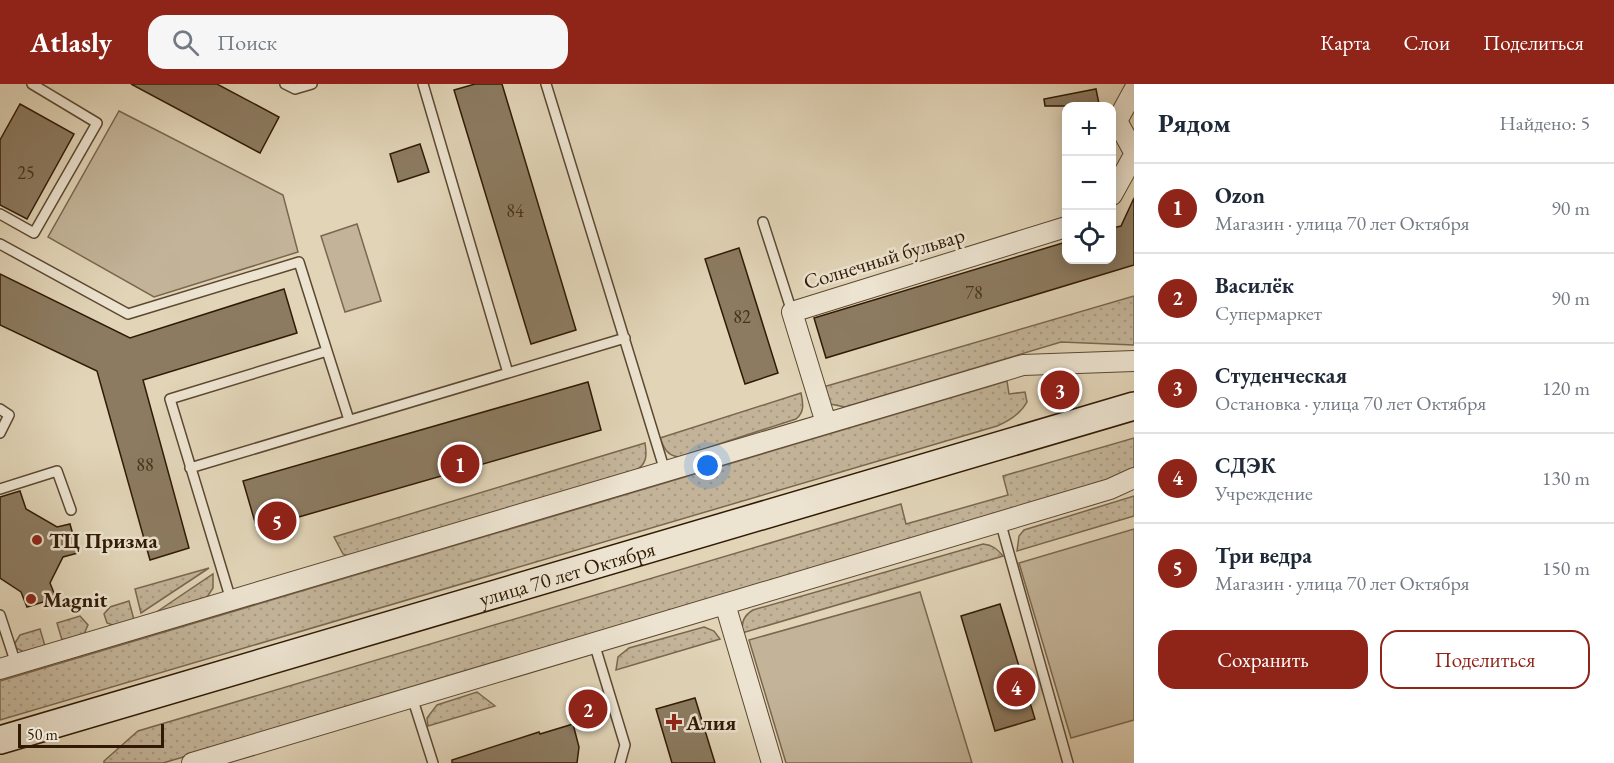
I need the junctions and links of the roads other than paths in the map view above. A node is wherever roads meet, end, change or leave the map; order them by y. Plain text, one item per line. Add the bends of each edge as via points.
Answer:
1 (32, 84) edge
2 (285, 84) edge
3 (312, 84) edge
4 (423, 84) edge
5 (546, 84) edge
6 (1134, 90) edge
7 (1134, 154) edge
8 (1116, 188) edge
9 (0, 214) edge
10 (763, 222) dead end
11 (1062, 228) edge
12 (0, 244) edge
13 (792, 312) junction
14 (625, 338) junction
15 (327, 351) junction
16 (1134, 361) edge
17 (508, 373) junction
18 (1134, 406) edge
19 (0, 410) edge
20 (350, 420) junction
21 (826, 423) junction
22 (0, 433) edge
23 (190, 468) junction
24 (665, 471) junction
25 (1134, 478) edge
26 (0, 489) edge
27 (71, 510) dead end
28 (1000, 522) junction
29 (231, 600) junction
30 (725, 604) junction
31 (0, 615) edge
32 (594, 643) junction
33 (8, 667) edge
34 (412, 697) junction
35 (0, 740) edge
36 (192, 763) edge
37 (432, 763) edge
38 (620, 763) edge
39 (772, 763) edge
40 (1068, 763) edge

1 - 9 lane via 97,123 34,233
2 - 3 lane via 295,89
4 - 17 lane
5 - 14 lane
6 - 7 street via 1117,121
7 - 8 street
10 - 13 lane
11 - 13 street, Солнечный бульвар
12 - 15 lane via 128,314 298,262
13 - 21 street, Солнечный бульвар
14 - 17 lane
14 - 24 lane
15 - 20 lane
15 - 23 lane via 170,399
16 - 21 street via 1023,365
17 - 20 lane
18 - 35 main road, улица 70 лет Октября
19 - 22 lane via 9,415
20 - 23 lane
21 - 24 street
23 - 29 lane
24 - 29 street
25 - 28 street
26 - 27 lane via 57,471
28 - 30 street
28 - 40 lane
29 - 33 street
30 - 32 street
30 - 39 street
31 - 33 lane
32 - 34 street
32 - 38 lane via 626,745
34 - 36 street
34 - 37 lane

